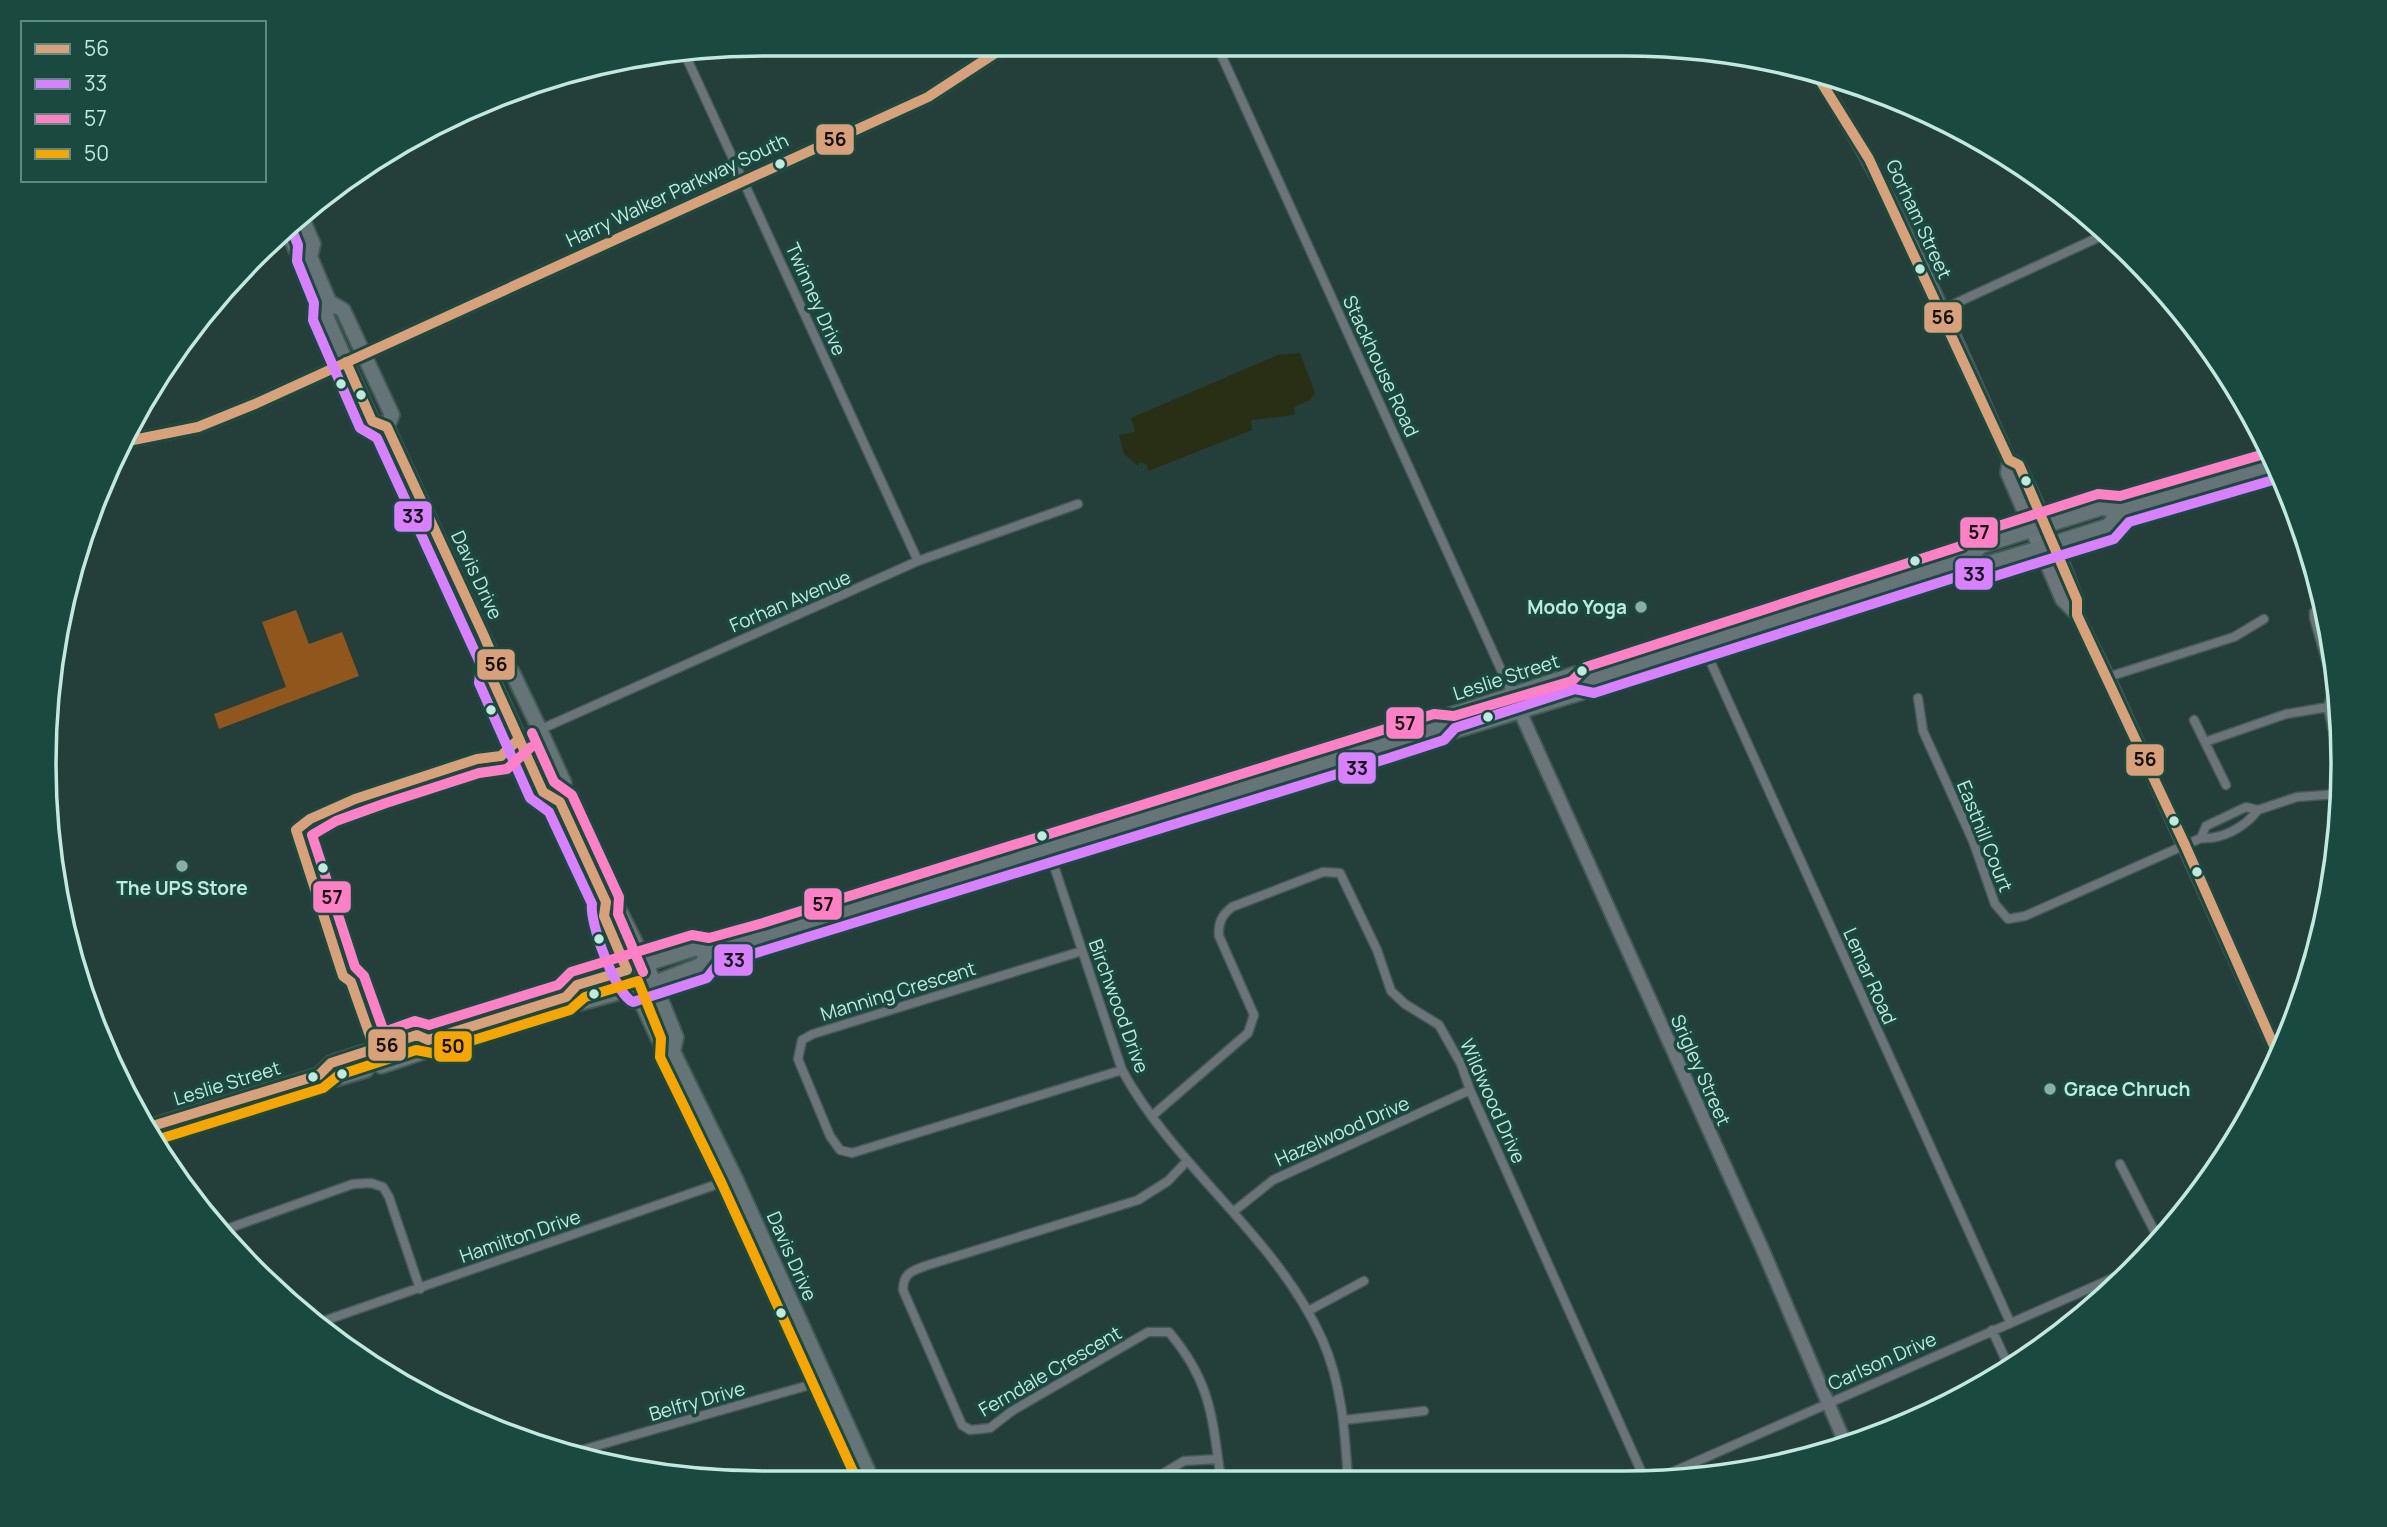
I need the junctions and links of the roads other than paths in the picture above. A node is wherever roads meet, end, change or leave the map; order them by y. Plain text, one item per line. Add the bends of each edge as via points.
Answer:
1 (991, 56) edge
2 (1222, 56) edge
3 (688, 61) edge
4 (1823, 85) edge
5 (745, 179) junction
6 (305, 225) edge
7 (291, 237) edge
8 (2097, 238) edge
9 (310, 257) junction
10 (329, 302) junction
11 (1941, 310) junction
12 (364, 355) junction
13 (346, 362) junction
14 (387, 427) junction
15 (135, 440) edge
16 (2009, 460) junction
17 (2266, 468) edge
18 (1078, 504) dead end
19 (2121, 510) junction
20 (2047, 524) junction
21 (2031, 530) junction
22 (2047, 546) junction
23 (1969, 558) junction
24 (918, 561) junction
25 (2314, 612) edge
26 (2264, 619) dead end
27 (1702, 643) junction
28 (2320, 644) edge
29 (496, 663) junction
30 (2108, 677) junction
31 (1590, 680) junction
32 (1513, 696) junction
33 (1918, 698) dead end
34 (2328, 707) edge
35 (1519, 711) junction
36 (2194, 720) dead end
37 (1438, 727) junction
38 (539, 728) junction
39 (519, 738) junction
40 (2205, 742) junction
41 (2226, 785) dead end
42 (2330, 795) edge
43 (560, 802) junction
44 (2258, 810) junction
45 (2201, 838) junction
46 (2185, 845) junction
47 (1048, 848) junction
48 (606, 901) junction
49 (1082, 951) junction
50 (708, 953) junction
51 (646, 964) junction
52 (627, 970) junction
53 (654, 983) junction
54 (635, 988) junction
55 (566, 997) junction
56 (428, 1040) junction
57 (2273, 1043) edge
58 (673, 1051) junction
59 (381, 1066) joint
60 (366, 1070) joint
61 (1122, 1070) junction
62 (319, 1075) junction
63 (1470, 1090) junction
64 (1152, 1116) junction
65 (156, 1125) edge
66 (1187, 1161) junction
67 (2120, 1164) dead end
68 (735, 1178) junction
69 (1233, 1212) junction
70 (230, 1228) edge
71 (2154, 1231) edge
72 (1364, 1281) dead end
73 (2105, 1281) edge
74 (420, 1289) junction
75 (1308, 1311) junction
76 (327, 1320) edge
77 (2010, 1322) junction
78 (1992, 1330) junction
79 (2005, 1359) edge
80 (827, 1380) junction
81 (1828, 1403) junction
82 (1424, 1411) dead end
83 (1344, 1420) junction
84 (1842, 1436) edge
85 (587, 1449) edge
86 (1218, 1458) junction
87 (1680, 1468) edge
88 (1643, 1470) edge
89 (868, 1471) edge
90 (1167, 1471) edge
91 (1220, 1471) edge
92 (1347, 1471) edge

1 - 5 street, Harry Walker Parkway South via 928,97
2 - 32 street, Stackhouse Road
3 - 5 street, Twinney Drive
4 - 11 street, Gorham Street via 1869,159
5 - 12 street, Harry Walker Parkway South
5 - 24 street, Twinney Drive
6 - 9 main road, Davis Drive via 313,244
7 - 9 main road, Davis Drive via 296,250
8 - 11 street
9 - 10 main road, Davis Drive
10 - 12 main road, Davis Drive via 343,310
10 - 13 main road, Davis Drive via 326,316
11 - 16 street, Gorham Street
12 - 13 street, Harry Walker Parkway South
12 - 14 main road, Davis Drive via 392,415
13 - 14 main road, Davis Drive via 372,421
13 - 15 street, Harry Walker Parkway South via 198,427
14 - 29 main road, Davis Drive
16 - 20 street, Gorham Street via 2019,466
16 - 21 street, Gorham Street via 2007,474
17 - 19 main road, Leslie Street
18 - 24 street, Forhan Avenue
19 - 20 main road, Leslie Street via 2101,508
19 - 22 main road, Leslie Street via 2108,526
20 - 21 street, Leslie Street
20 - 22 street, Gorham Street
21 - 22 street, Gorham Street
21 - 23 main road, Leslie Street via 1981,546
22 - 23 main road, Leslie Street via 1986,564
22 - 30 street, Gorham Street via 2077,600 2077,615
23 - 27 main road, Leslie Street
24 - 38 street, Forhan Avenue
25 - 28 street
26 - 30 street via 2234,637
27 - 31 main road, Leslie Street
27 - 77 street, Lemar Road
29 - 38 main road, Davis Drive via 512,672
29 - 39 main road, Davis Drive via 492,679
30 - 46 street, Gorham Street
31 - 32 main road, Leslie Street via 1576,674
31 - 35 main road, Leslie Street via 1580,693
32 - 35 street, Srigley Street
32 - 37 main road, Leslie Street via 1447,716
33 - 46 street, Easthill Court via 1923,732 1973,841 1995,904 2008,919 2025,916
34 - 40 street via 2286,714
35 - 37 main road, Leslie Street via 1454,731
35 - 81 street, Srigley Street
36 - 40 street
37 - 47 main road, Leslie Street
38 - 39 street, Forhan Avenue
38 - 43 main road, Davis Drive via 564,783
39 - 43 main road, Davis Drive via 543,792
40 - 41 street
42 - 44 street via 2297,797
43 - 48 main road, Davis Drive
44 - 45 street via 2249,822 2214,839
44 - 45 street via 2246,807 2206,826
45 - 46 street
46 - 57 street, Gorham Street
47 - 49 street, Birchwood Drive
47 - 50 main road, Leslie Street
48 - 51 main road, Davis Drive via 618,908
48 - 52 main road, Davis Drive via 604,916
49 - 61 street, Birchwood Drive
49 - 61 street, Manning Crescent via 813,1034 802,1040 798,1059 830,1136 840,1150 852,1153
50 - 51 main road, Leslie Street via 696,948
50 - 53 main road, Leslie Street via 701,965
51 - 52 street, Leslie Street
51 - 53 main road, Davis Drive
52 - 54 main road, Davis Drive
52 - 55 main road, Leslie Street via 577,985
53 - 54 street, Leslie Street
53 - 58 main road, Davis Drive via 676,1037
54 - 55 main road, Leslie Street via 580,1003
54 - 58 main road, Davis Drive via 661,1044
55 - 56 main road, Leslie Street
56 - 59 main road, Leslie Street via 422,1053
56 - 62 main road, Leslie Street via 417,1035 331,1063
58 - 68 main road, Davis Drive
59 - 60 street, Leslie Street
60 - 62 main road, Leslie Street via 335,1079
61 - 64 street, Birchwood Drive
62 - 65 main road, Leslie Street
63 - 64 street, Wildwood Drive via 1439,1025 1391,991 1340,873 1332,871 1233,907 1222,917 1219,936 1254,1015 1253,1026
63 - 69 street, Hazelwood Drive via 1273,1180
63 - 88 street, Wildwood Drive
64 - 66 street, Birchwood Drive
66 - 69 street, Birchwood Drive
66 - 86 street, Ferndale Crescent via 1168,1181 1138,1200 909,1272 903,1290 962,1425 970,1430 990,1428 1012,1411 1160,1329 1176,1340 1203,1382 1213,1413
67 - 71 street
68 - 74 street, Hamilton Drive
68 - 80 main road, Davis Drive
69 - 75 street
70 - 74 street via 371,1182 383,1187 389,1197
72 - 75 street
73 - 77 street, Carlson Drive
74 - 76 street, Hamilton Drive
75 - 83 street via 1335,1376
77 - 78 street, Carlson Drive
78 - 79 street
78 - 81 street, Carlson Drive
80 - 85 street, Belfry Drive
80 - 89 main road, Davis Drive
81 - 84 street, Srigley Street
81 - 87 street, Carlson Drive
82 - 83 street
83 - 92 street
86 - 90 street via 1184,1461
86 - 91 street, Ferndale Crescent

